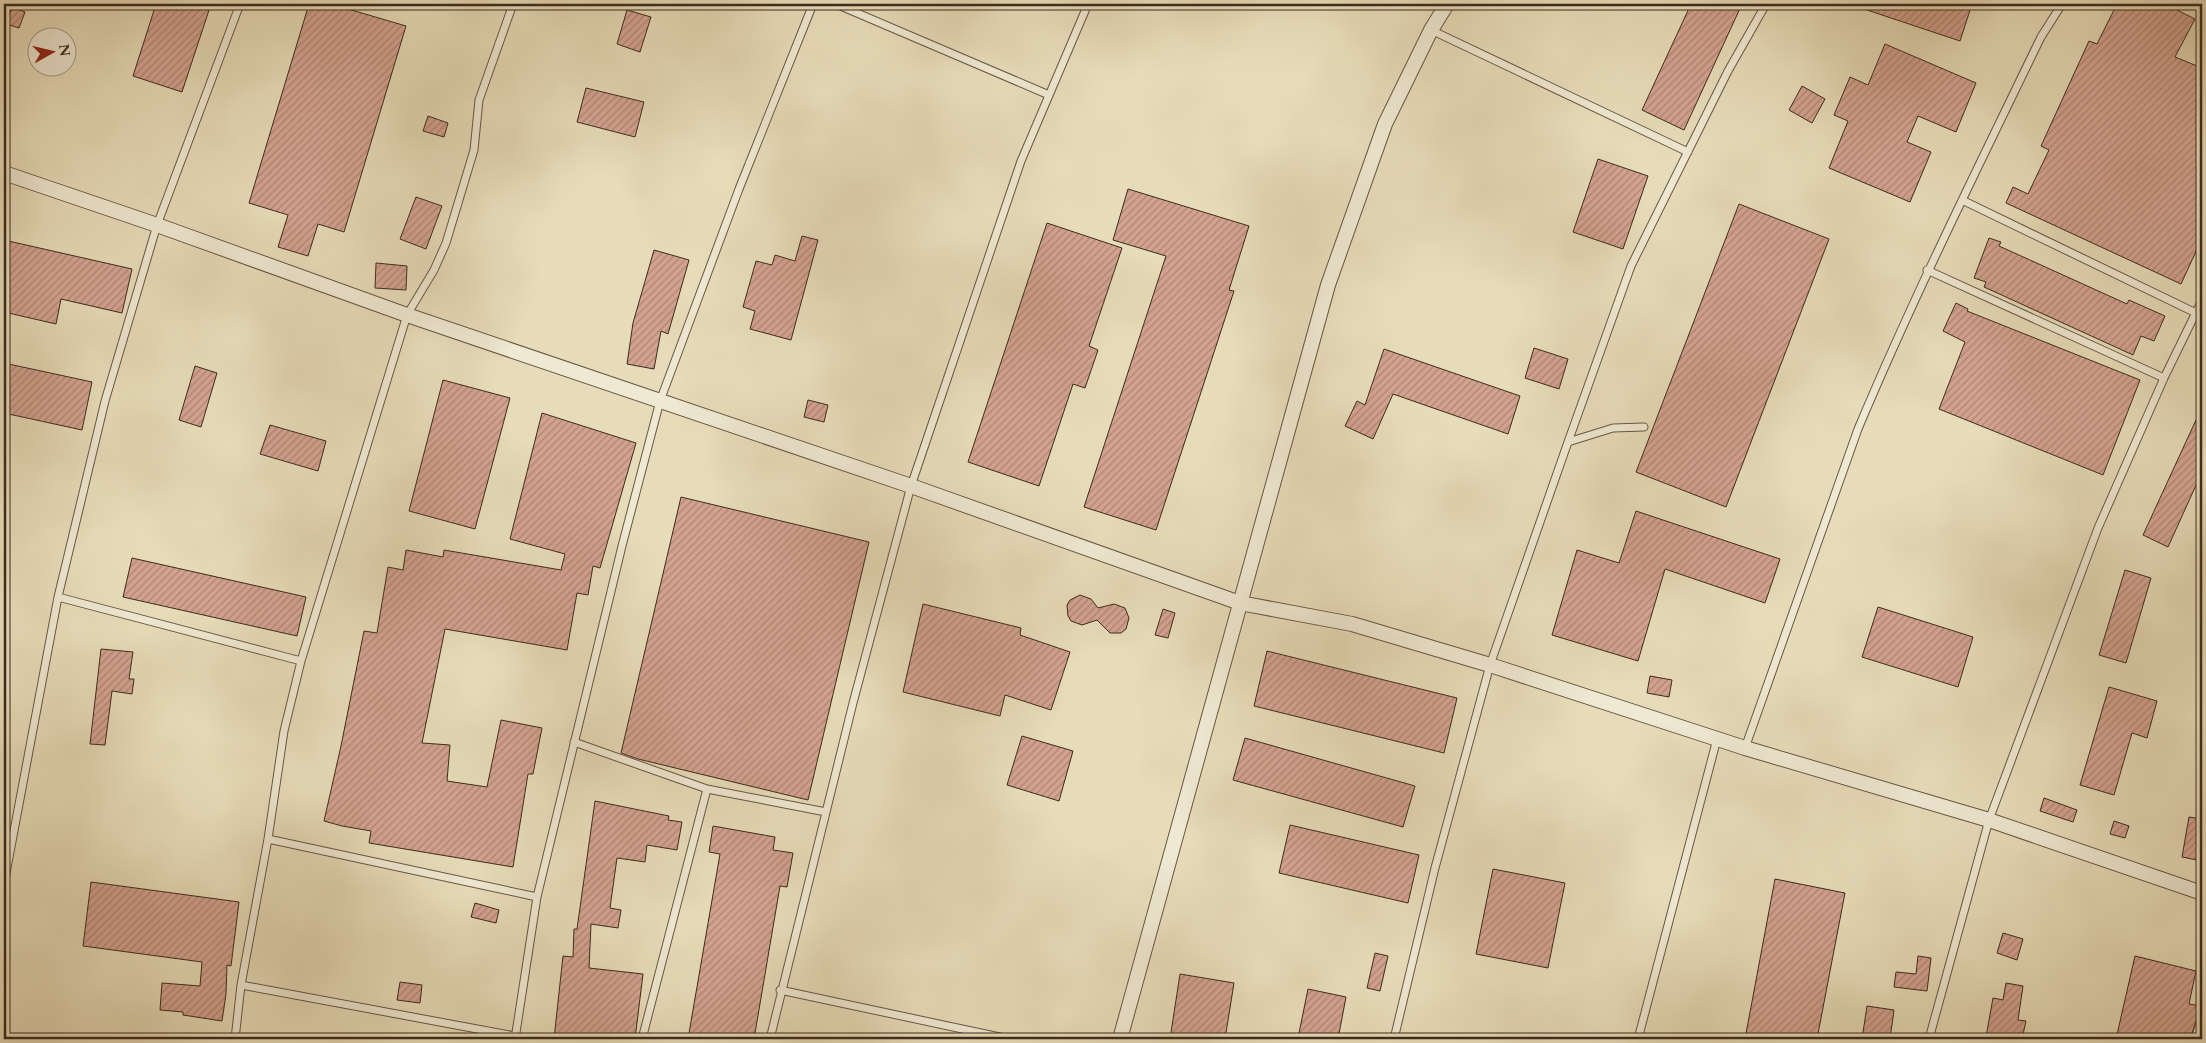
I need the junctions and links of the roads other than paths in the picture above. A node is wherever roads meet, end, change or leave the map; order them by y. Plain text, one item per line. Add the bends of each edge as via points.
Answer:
1 (240, 4) edge
2 (513, 4) edge
3 (813, 4) edge
4 (836, 4) edge
5 (1088, 4) edge
6 (1447, 4) edge
7 (1766, 4) edge
8 (2062, 4) edge
9 (1431, 30) junction
10 (1049, 95) junction
11 (1688, 152) junction
12 (4, 173) edge
13 (1962, 200) junction
14 (157, 225) junction
15 (1927, 270) junction
16 (2202, 300) edge
17 (2196, 313) junction
18 (407, 315) junction
19 (2164, 378) junction
20 (660, 401) junction
21 (1644, 427) dead end
22 (1568, 442) junction
23 (910, 486) junction
24 (58, 598) junction
25 (1240, 603) junction
26 (300, 661) junction
27 (1490, 665) junction
28 (1717, 739) junction
29 (574, 742) junction
30 (1745, 748) junction
31 (707, 789) junction
32 (826, 812) junction
33 (1989, 820) junction
34 (268, 839) junction
35 (4, 884) edge
36 (2202, 893) edge
37 (536, 897) junction
38 (241, 985) junction
39 (780, 990) junction
40 (2202, 1017) edge
41 (515, 1038) edge
42 (235, 1039) edge
43 (642, 1039) edge
44 (770, 1039) edge
45 (1009, 1039) edge
46 (1120, 1039) edge
47 (1394, 1039) edge
48 (1638, 1039) edge
49 (1929, 1039) edge
50 (2195, 1039) edge

1 - 14 lane
2 - 18 lane via 479,100 474,150 446,243
3 - 20 lane via 739,189
4 - 10 lane
5 - 10 lane
6 - 9 street
7 - 11 lane
8 - 13 lane via 2041,38
9 - 11 lane
9 - 25 street via 1385,124 1328,285
10 - 23 lane via 1021,161
11 - 22 lane via 1631,266
12 - 14 street
13 - 15 lane
13 - 17 lane
14 - 18 street
14 - 24 lane via 105,400
15 - 19 lane
15 - 30 lane via 1858,429
16 - 17 lane
17 - 19 lane
18 - 20 street
18 - 26 lane
19 - 33 lane via 2098,528
20 - 23 street
20 - 29 lane
21 - 22 lane via 1613,428
22 - 27 lane
23 - 25 street
23 - 32 lane
24 - 26 lane
24 - 35 lane
25 - 27 street via 1352,624
25 - 46 street
26 - 34 lane via 284,731
27 - 28 street
27 - 47 lane via 1435,868
28 - 30 street
28 - 48 lane
29 - 31 lane
29 - 37 lane
30 - 33 street
31 - 32 lane
31 - 43 lane
32 - 39 lane
33 - 36 street
33 - 49 lane
34 - 37 lane
34 - 38 lane
37 - 41 lane
38 - 41 lane
38 - 42 lane
39 - 44 lane
39 - 45 lane
40 - 50 lane

